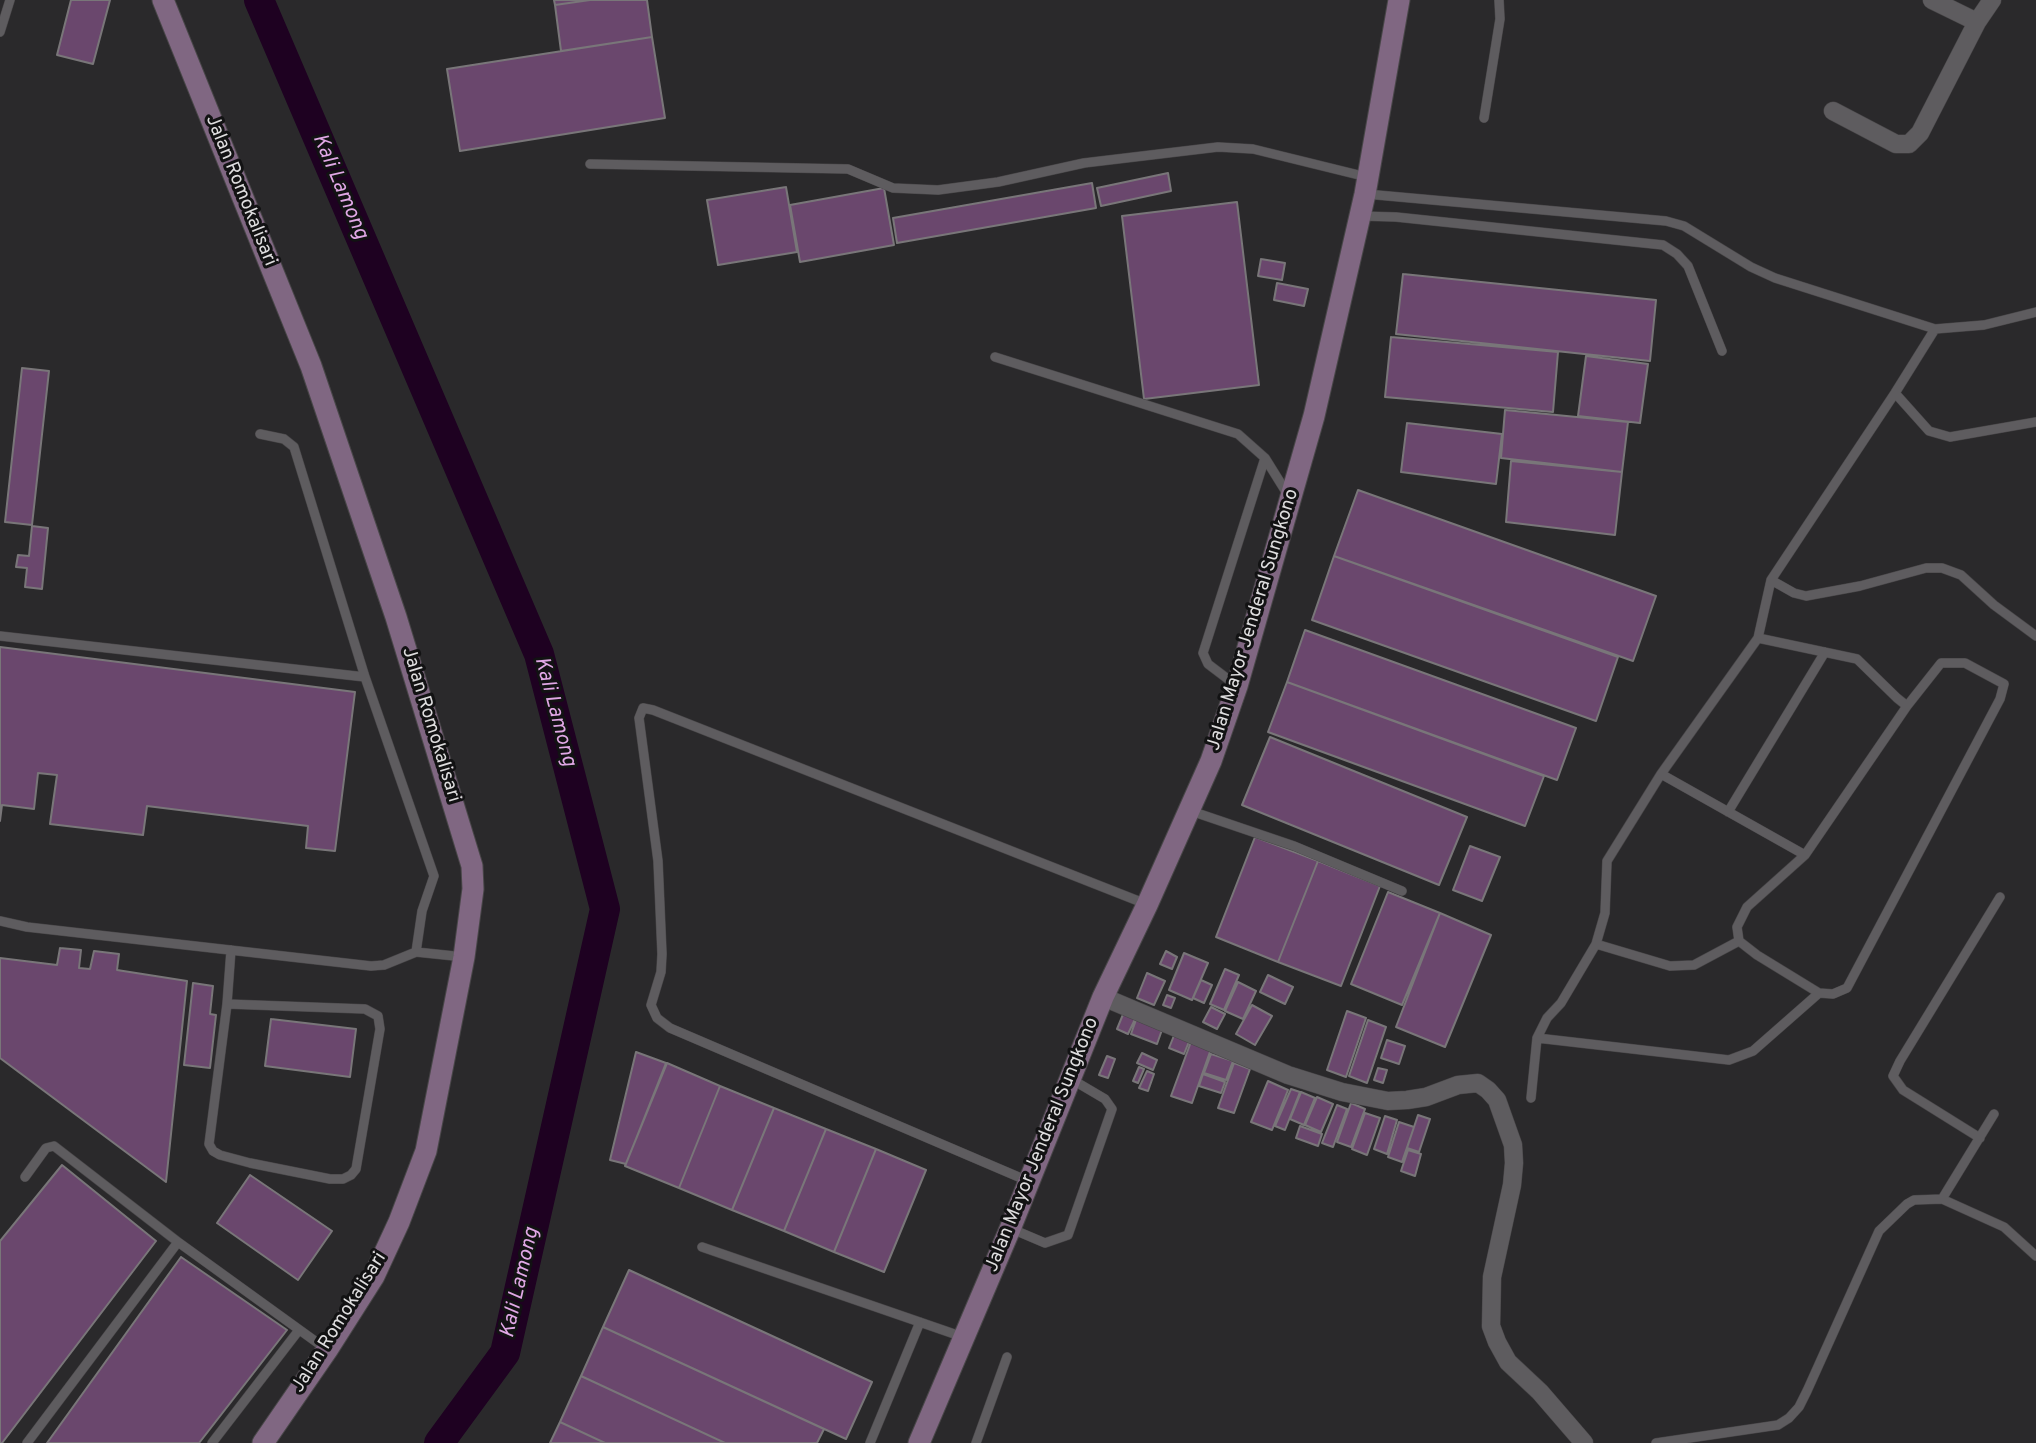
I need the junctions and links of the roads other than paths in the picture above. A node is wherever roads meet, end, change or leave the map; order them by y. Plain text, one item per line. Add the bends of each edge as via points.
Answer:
1 (10, 0) edge
2 (163, 0) edge
3 (1399, 0) edge
4 (1499, 0) edge
5 (1932, 0) edge
6 (1992, 0) edge
7 (1977, 22) junction
8 (0, 32) edge
9 (1833, 111) dead end
10 (1484, 118) dead end
11 (590, 164) dead end
12 (1366, 185) junction
13 (1360, 216) junction
14 (2036, 312) edge
15 (1935, 329) junction
16 (1722, 351) dead end
17 (995, 356) dead end
18 (1895, 393) junction
19 (2036, 422) edge
20 (260, 434) dead end
21 (1265, 458) junction
22 (1291, 499) junction
23 (1771, 580) junction
24 (0, 636) edge
25 (2036, 636) edge
26 (1758, 638) junction
27 (1825, 652) junction
28 (365, 677) junction
29 (1237, 686) junction
30 (1906, 706) junction
31 (1661, 774) junction
32 (1189, 810) junction
33 (1728, 812) junction
34 (1805, 855) junction
35 (1402, 891) dead end
36 (2000, 897) dead end
37 (1147, 905) junction
38 (0, 921) edge
39 (1739, 941) junction
40 (1595, 944) junction
41 (231, 950) junction
42 (416, 952) junction
43 (464, 957) junction
44 (1819, 993) junction
45 (1102, 997) junction
46 (227, 1004) junction
47 (1537, 1038) junction
48 (1070, 1079) junction
49 (1531, 1098) dead end
50 (1994, 1114) dead end
51 (1980, 1138) junction
52 (25, 1177) dead end
53 (1028, 1181) junction
54 (1942, 1199) junction
55 (1010, 1228) junction
56 (178, 1242) junction
57 (702, 1247) dead end
58 (2036, 1257) edge
59 (920, 1322) junction
60 (299, 1330) junction
61 (965, 1338) junction
62 (327, 1350) junction
63 (1007, 1357) dead end
64 (27, 1443) edge
65 (212, 1443) edge
66 (262, 1443) edge
67 (870, 1443) edge
68 (919, 1443) edge
69 (976, 1443) edge
70 (1584, 1443) edge
71 (1656, 1443) edge

1 - 8 lane
2 - 43 street, Jalan Romokalisari via 311,366 400,629 472,866
3 - 12 street, Jalan Mayor Jenderal Sungkono
4 - 10 lane
5 - 7 street
6 - 7 street
7 - 9 street via 1920,133 1909,144 1896,144
11 - 12 lane via 848,169 893,188 939,190 1084,163 1218,147 1253,149
12 - 13 street, Jalan Mayor Jenderal Sungkono
12 - 15 lane via 1666,221 1684,226 1775,278
13 - 16 lane via 1663,245 1688,266
13 - 22 street, Jalan Mayor Jenderal Sungkono
14 - 15 lane via 1984,325
15 - 18 lane
17 - 21 lane via 1238,433
18 - 19 lane via 1929,431 1950,437
18 - 23 lane
20 - 28 lane via 284,439 294,447
21 - 22 lane
21 - 29 lane via 1203,653 1208,664
22 - 29 street, Jalan Mayor Jenderal Sungkono
23 - 25 lane via 1806,596 1942,568 1961,575
23 - 26 lane
24 - 28 lane
26 - 27 lane
26 - 31 lane
27 - 30 lane via 1857,659
27 - 33 lane
28 - 42 lane via 434,876 422,911
29 - 32 street, Jalan Mayor Jenderal Sungkono
30 - 34 lane
30 - 44 lane via 1941,663 1965,663 2004,684 1847,988
31 - 33 lane
31 - 40 lane via 1607,861 1605,913
32 - 35 lane via 1294,846
32 - 37 street, Jalan Mayor Jenderal Sungkono
33 - 34 lane
34 - 39 lane via 1747,907 1737,927
36 - 51 lane via 1893,1076 1903,1090
37 - 45 street, Jalan Mayor Jenderal Sungkono
37 - 53 lane via 643,708 639,718 657,861 662,954 651,1005 657,1018 670,1028
38 - 41 lane
39 - 40 lane via 1694,964 1670,966
39 - 44 lane
40 - 47 lane
41 - 42 lane via 371,966
41 - 46 lane
42 - 43 lane
43 - 62 street, Jalan Romokalisari via 426,1151 374,1276
44 - 47 lane via 1753,1051 1730,1059
45 - 48 street, Jalan Mayor Jenderal Sungkono
45 - 70 street via 1287,1075 1342,1091 1388,1101 1426,1097 1458,1085 1478,1083 1488,1090 1497,1100 1513,1145 1514,1163 1492,1277 1491,1326 1508,1362 1541,1392
46 - 46 lane via 209,1144 213,1151 330,1179 351,1175 356,1169 380,1029 378,1016 365,1009
47 - 49 lane
48 - 53 street, Jalan Mayor Jenderal Sungkono
48 - 55 lane via 1105,1099 1112,1109 1068,1235 1045,1243
50 - 51 lane
51 - 54 lane
52 - 56 lane via 46,1148 54,1146
53 - 55 street, Jalan Mayor Jenderal Sungkono
54 - 58 lane via 2004,1227
54 - 71 lane via 1906,1204 1879,1231 1807,1391 1789,1418 1778,1425
55 - 61 street, Jalan Mayor Jenderal Sungkono
56 - 60 lane
56 - 64 lane
57 - 59 lane
59 - 61 lane
59 - 67 lane
60 - 62 lane
60 - 65 lane
61 - 68 street, Jalan Mayor Jenderal Sungkono
62 - 66 street, Jalan Romokalisari
63 - 69 lane

